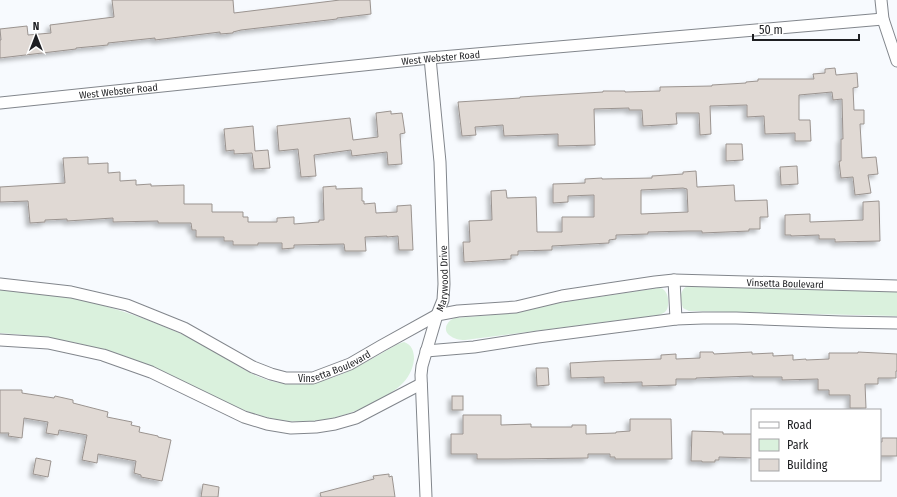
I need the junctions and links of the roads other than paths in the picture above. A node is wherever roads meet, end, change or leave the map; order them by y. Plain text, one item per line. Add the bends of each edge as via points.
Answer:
1 (881, 0) edge
2 (882, 19) junction
3 (430, 58) junction
4 (897, 61) edge
5 (0, 103) edge
6 (674, 280) junction
7 (0, 284) edge
8 (897, 286) edge
9 (437, 315) junction
10 (676, 319) junction
11 (897, 323) edge
12 (0, 340) edge
13 (426, 351) junction
14 (421, 384) junction
15 (426, 497) edge

1 - 2 street
2 - 3 street, West Webster Road
2 - 4 street
3 - 5 street, West Webster Road
3 - 9 street, Marywood Drive via 440,162 444,284 443,300
6 - 8 street, Vinsetta Boulevard
6 - 9 street, Vinsetta Boulevard via 562,296 516,307
6 - 10 street
7 - 9 street, Vinsetta Boulevard via 71,292 127,305 184,328 253,366 286,378 313,378 350,364
9 - 13 street, Marywood Drive
10 - 11 street via 736,318
10 - 13 street via 474,347
12 - 14 street via 48,343 103,356 150,372 244,417 291,428 316,427 356,418
13 - 14 street, Marywood Drive
14 - 15 street, Marywood Drive

